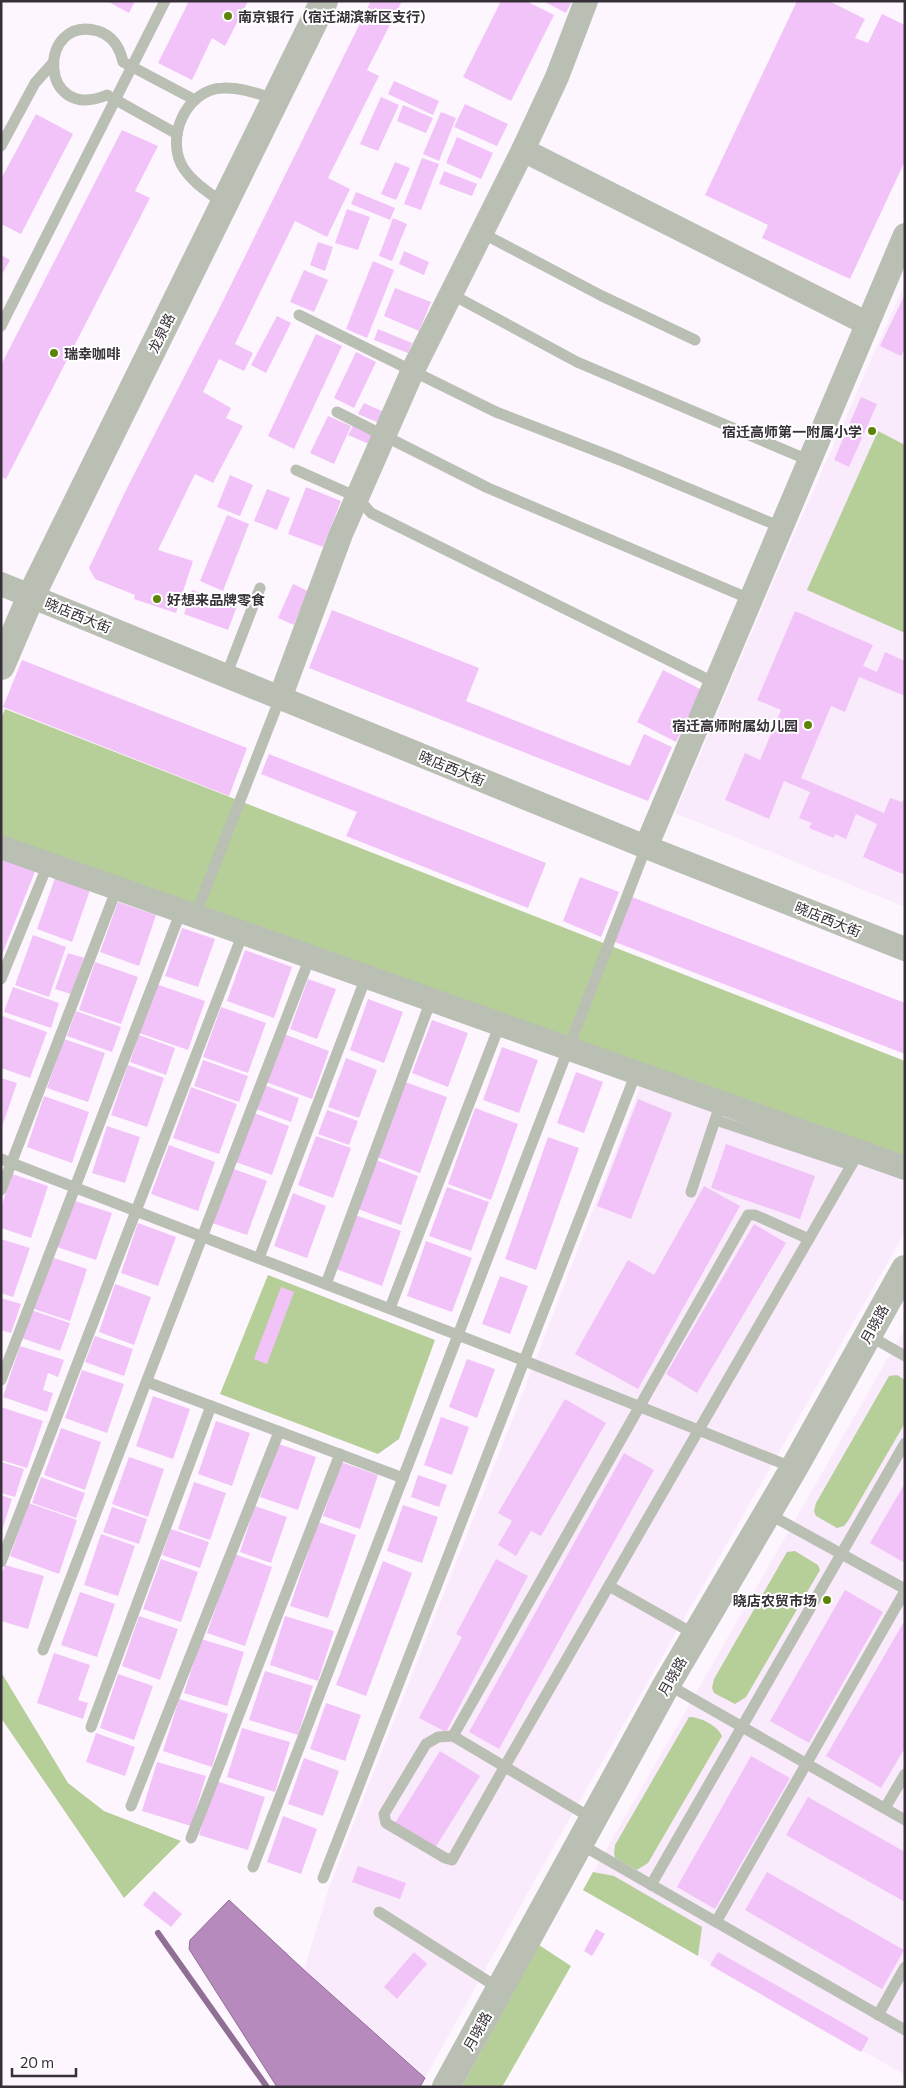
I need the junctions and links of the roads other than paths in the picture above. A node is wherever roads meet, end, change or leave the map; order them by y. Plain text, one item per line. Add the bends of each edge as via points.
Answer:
1 (165, 1) edge
2 (324, 1) edge
3 (586, 1) edge
4 (52, 64) junction
5 (132, 67) junction
6 (276, 99) junction
7 (115, 100) junction
8 (195, 100) junction
9 (177, 134) junction
10 (1, 146) edge
11 (523, 150) junction
12 (224, 204) junction
13 (482, 233) junction
14 (905, 235) edge
15 (451, 294) junction
16 (299, 315) dead end
17 (866, 323) junction
18 (1, 326) edge
19 (695, 340) dead end
20 (413, 370) junction
21 (337, 412) dead end
22 (384, 436) junction
23 (808, 460) junction
24 (296, 470) dead end
25 (356, 497) junction
26 (780, 526) junction
27 (1, 584) edge
28 (260, 588) dead end
29 (31, 596) junction
30 (750, 599) junction
31 (1, 666) edge
32 (226, 676) junction
33 (715, 683) junction
34 (280, 698) junction
35 (1, 847) edge
36 (646, 847) junction
37 (48, 864) junction
38 (117, 888) junction
39 (188, 914) junction
40 (243, 933) junction
41 (905, 949) edge
42 (310, 957) junction
43 (366, 977) junction
44 (1, 979) edge
45 (431, 1000) junction
46 (500, 1024) junction
47 (568, 1048) junction
48 (636, 1073) junction
49 (718, 1111) junction
50 (855, 1158) junction
51 (6, 1160) edge
52 (905, 1168) edge
53 (75, 1187) junction
54 (1, 1190) edge
55 (691, 1192) dead end
56 (136, 1211) junction
57 (203, 1236) junction
58 (808, 1238) junction
59 (258, 1258) junction
60 (905, 1268) edge
61 (326, 1284) junction
62 (390, 1308) junction
63 (458, 1335) junction
64 (868, 1335) junction
65 (905, 1356) edge
66 (525, 1361) junction
67 (1, 1380) edge
68 (147, 1382) junction
69 (211, 1406) junction
70 (640, 1406) junction
71 (699, 1430) junction
72 (279, 1432) junction
73 (905, 1443) edge
74 (340, 1454) junction
75 (794, 1468) junction
76 (403, 1478) junction
77 (767, 1513) junction
78 (841, 1554) junction
79 (1, 1562) edge
80 (609, 1586) junction
81 (905, 1590) edge
82 (696, 1635) junction
83 (43, 1650) dead end
84 (667, 1684) junction
85 (92, 1727) dead end
86 (742, 1727) junction
87 (453, 1736) junction
88 (806, 1764) junction
89 (505, 1766) junction
90 (905, 1774) edge
91 (131, 1806) dead end
92 (885, 1808) junction
93 (593, 1819) junction
94 (905, 1820) edge
95 (192, 1838) dead end
96 (580, 1844) junction
97 (253, 1867) dead end
98 (323, 1878) dead end
99 (651, 1884) junction
100 (379, 1912) dead end
101 (716, 1922) junction
102 (905, 1967) edge
103 (500, 1989) junction
104 (878, 2015) junction
105 (905, 2030) edge
106 (446, 2087) edge

1 - 5 lane
2 - 6 street, 龙泉路
3 - 11 street via 557,77
4 - 5 lane via 58,45 64,38 82,30 92,30 112,39 123,62
4 - 7 lane via 58,85 66,94 83,100 107,95
4 - 10 lane via 35,83
5 - 7 lane
5 - 8 lane
6 - 8 lane via 246,90 222,88 203,92
6 - 12 street, 龙泉路
7 - 9 lane
7 - 18 lane
8 - 9 lane via 179,123
9 - 12 lane via 175,147 182,167 193,181
11 - 13 street
11 - 17 street
12 - 29 street, 龙泉路
13 - 15 street
13 - 19 lane
14 - 17 street
15 - 20 street
15 - 23 lane via 577,362
16 - 20 lane
17 - 23 street
20 - 22 street
20 - 26 lane via 496,412
21 - 22 lane
22 - 25 street
22 - 30 lane via 488,488
23 - 26 street
24 - 25 lane
25 - 33 lane via 371,513
25 - 34 street
26 - 30 street
27 - 29 street, 晓店西大街
28 - 32 lane
29 - 31 street, 龙泉路
29 - 32 street, 晓店西大街
30 - 33 street
32 - 34 street, 晓店西大街
33 - 36 street
34 - 36 street, 晓店西大街
34 - 39 lane
35 - 37 street
36 - 41 street, 晓店西大街
36 - 47 lane
37 - 38 street
37 - 44 lane
38 - 39 street
38 - 51 lane
39 - 40 street
39 - 53 lane
40 - 42 street
40 - 56 lane
42 - 43 street
42 - 57 lane
43 - 45 street
43 - 59 lane
45 - 46 street
45 - 61 lane
46 - 47 street
46 - 62 lane
47 - 48 street
47 - 63 lane
48 - 49 street
48 - 66 lane
49 - 50 street
49 - 55 lane
50 - 52 street
50 - 58 lane
51 - 53 lane
51 - 54 lane
53 - 56 lane
53 - 67 lane
56 - 57 lane
56 - 79 lane
57 - 59 lane
57 - 68 lane
58 - 70 lane via 755,1215 748,1215
58 - 71 lane
59 - 61 lane
60 - 64 street, 月晓路
61 - 62 lane
62 - 63 lane
63 - 66 lane
63 - 76 lane
64 - 65 lane
64 - 75 street, 月晓路
66 - 70 lane
66 - 98 lane
68 - 69 lane
68 - 83 lane
69 - 72 lane
69 - 85 lane
70 - 71 lane
70 - 87 lane
71 - 75 lane
71 - 80 lane
72 - 74 lane
72 - 91 lane
73 - 78 lane
74 - 76 lane
74 - 95 lane
75 - 77 street, 月晓路
76 - 97 lane
77 - 78 lane
77 - 82 street, 月晓路
78 - 81 lane
78 - 86 lane
80 - 82 lane
80 - 89 lane
81 - 88 lane
82 - 84 street, 月晓路
84 - 86 lane
84 - 93 street, 月晓路
86 - 88 lane
86 - 99 lane
87 - 89 lane
87 - 89 lane via 438,1737 426,1744 384,1814 386,1822 444,1858 452,1860
88 - 92 lane
88 - 101 lane
89 - 93 lane
90 - 92 lane
92 - 94 lane
93 - 96 street, 月晓路
96 - 99 lane
96 - 103 street, 月晓路
99 - 101 lane
100 - 103 lane
101 - 104 lane
102 - 104 lane
103 - 106 street, 月晓路
104 - 105 lane

